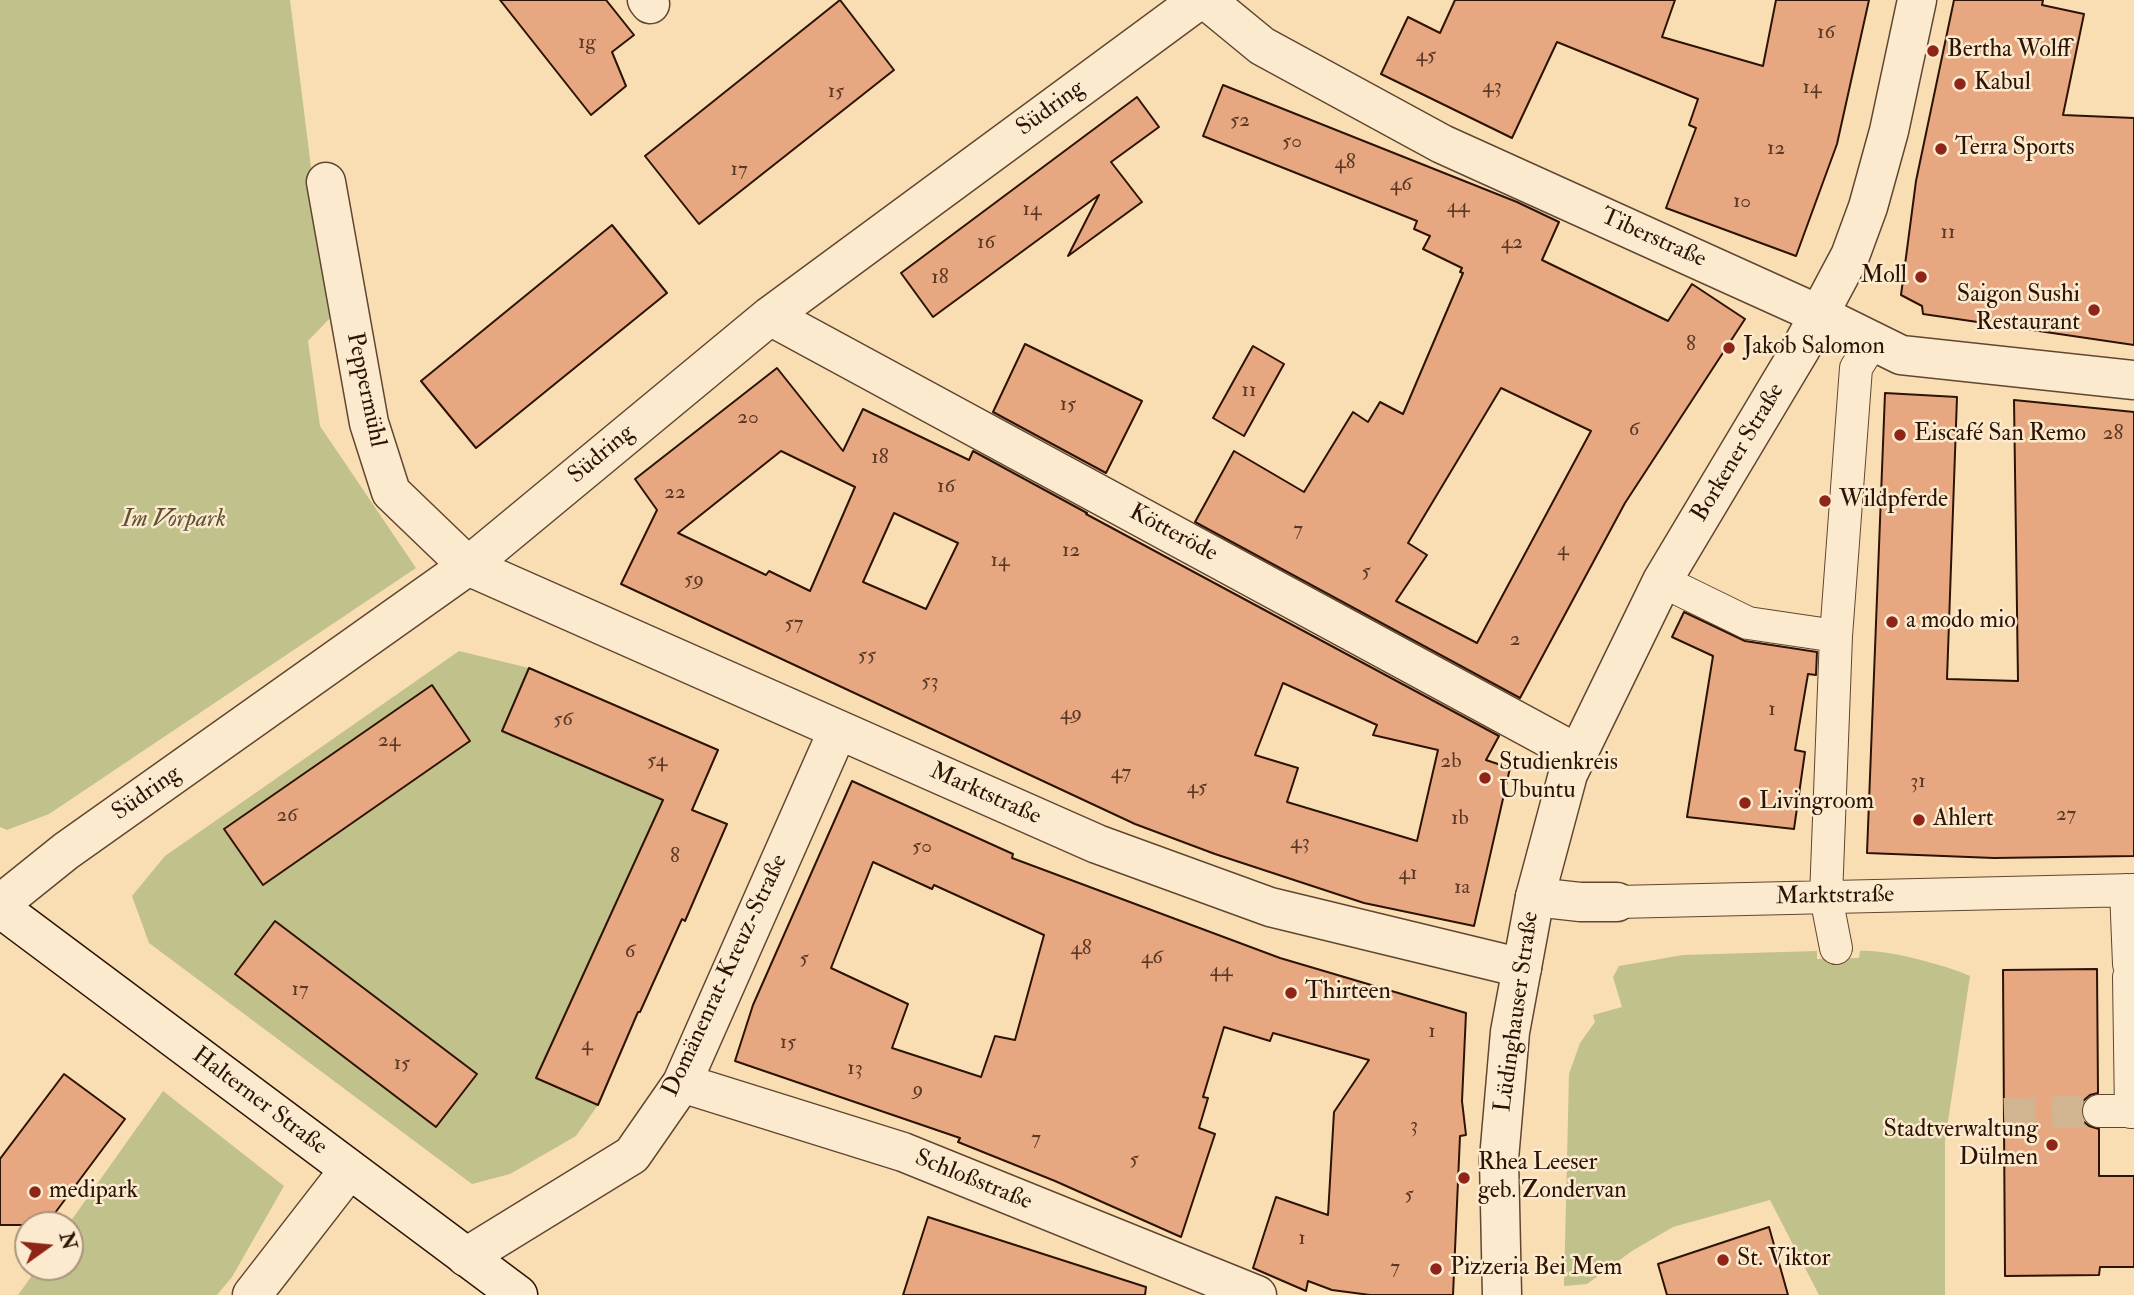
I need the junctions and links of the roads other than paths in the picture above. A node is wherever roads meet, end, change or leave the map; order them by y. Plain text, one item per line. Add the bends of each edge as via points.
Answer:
1 (1199, 0) edge
2 (1206, 0) edge
3 (1917, 0) edge
4 (327, 182) dead end
5 (1820, 315) junction
6 (770, 316) junction
7 (1873, 341) junction
8 (2134, 380) edge
9 (468, 566) junction
10 (1662, 580) junction
11 (1836, 636) junction
12 (838, 730) junction
13 (1576, 753) junction
14 (2130, 890) edge
15 (1535, 897) junction
16 (1826, 897) junction
17 (1617, 902) joint
18 (0, 906) edge
19 (1836, 948) dead end
20 (1522, 968) junction
21 (682, 1083) junction
22 (2099, 1111) tunnel mouth
23 (2132, 1111) edge
24 (349, 1170) junction
25 (466, 1257) junction
26 (252, 1295) edge
27 (518, 1295) edge
28 (1257, 1295) edge
29 (1502, 1295) edge

1 - 6 street, Südring
2 - 5 street, Tiberstraße via 1262,46 1442,144
3 - 5 street, Borkener Straße via 1868,208
4 - 9 street, Peppermühl via 369,423 391,492
5 - 7 street, Tiberstraße
5 - 10 street, Borkener Straße
6 - 9 street, Südring
6 - 13 street, Kötteröde
7 - 8 street, Tiberstraße via 1901,355
7 - 11 street via 1856,368
9 - 12 street, Marktstraße
9 - 18 street, Südring via 66,851
10 - 11 street via 1748,622
10 - 13 street, Borkener Straße
11 - 16 street
12 - 20 street, Marktstraße via 1097,844 1270,907
12 - 21 street, Domänenrat-Kreuz-Straße
13 - 15 street, Borkener Straße
14 - 16 street, Marktstraße
14 - 23 street
15 - 17 street, Marktstraße
15 - 20 street, Lüdinghauser Straße
16 - 17 street, Marktstraße
16 - 19 street
18 - 24 street, Halterner Straße
20 - 29 street, Lüdinghauser Straße via 1510,1032 1499,1159
21 - 25 street, Domänenrat-Kreuz-Straße via 632,1154
21 - 28 street, Schloßstraße via 903,1152
22 - 23 street
24 - 25 street, Halterner Straße
24 - 26 street
25 - 27 street, Halterner Straße

